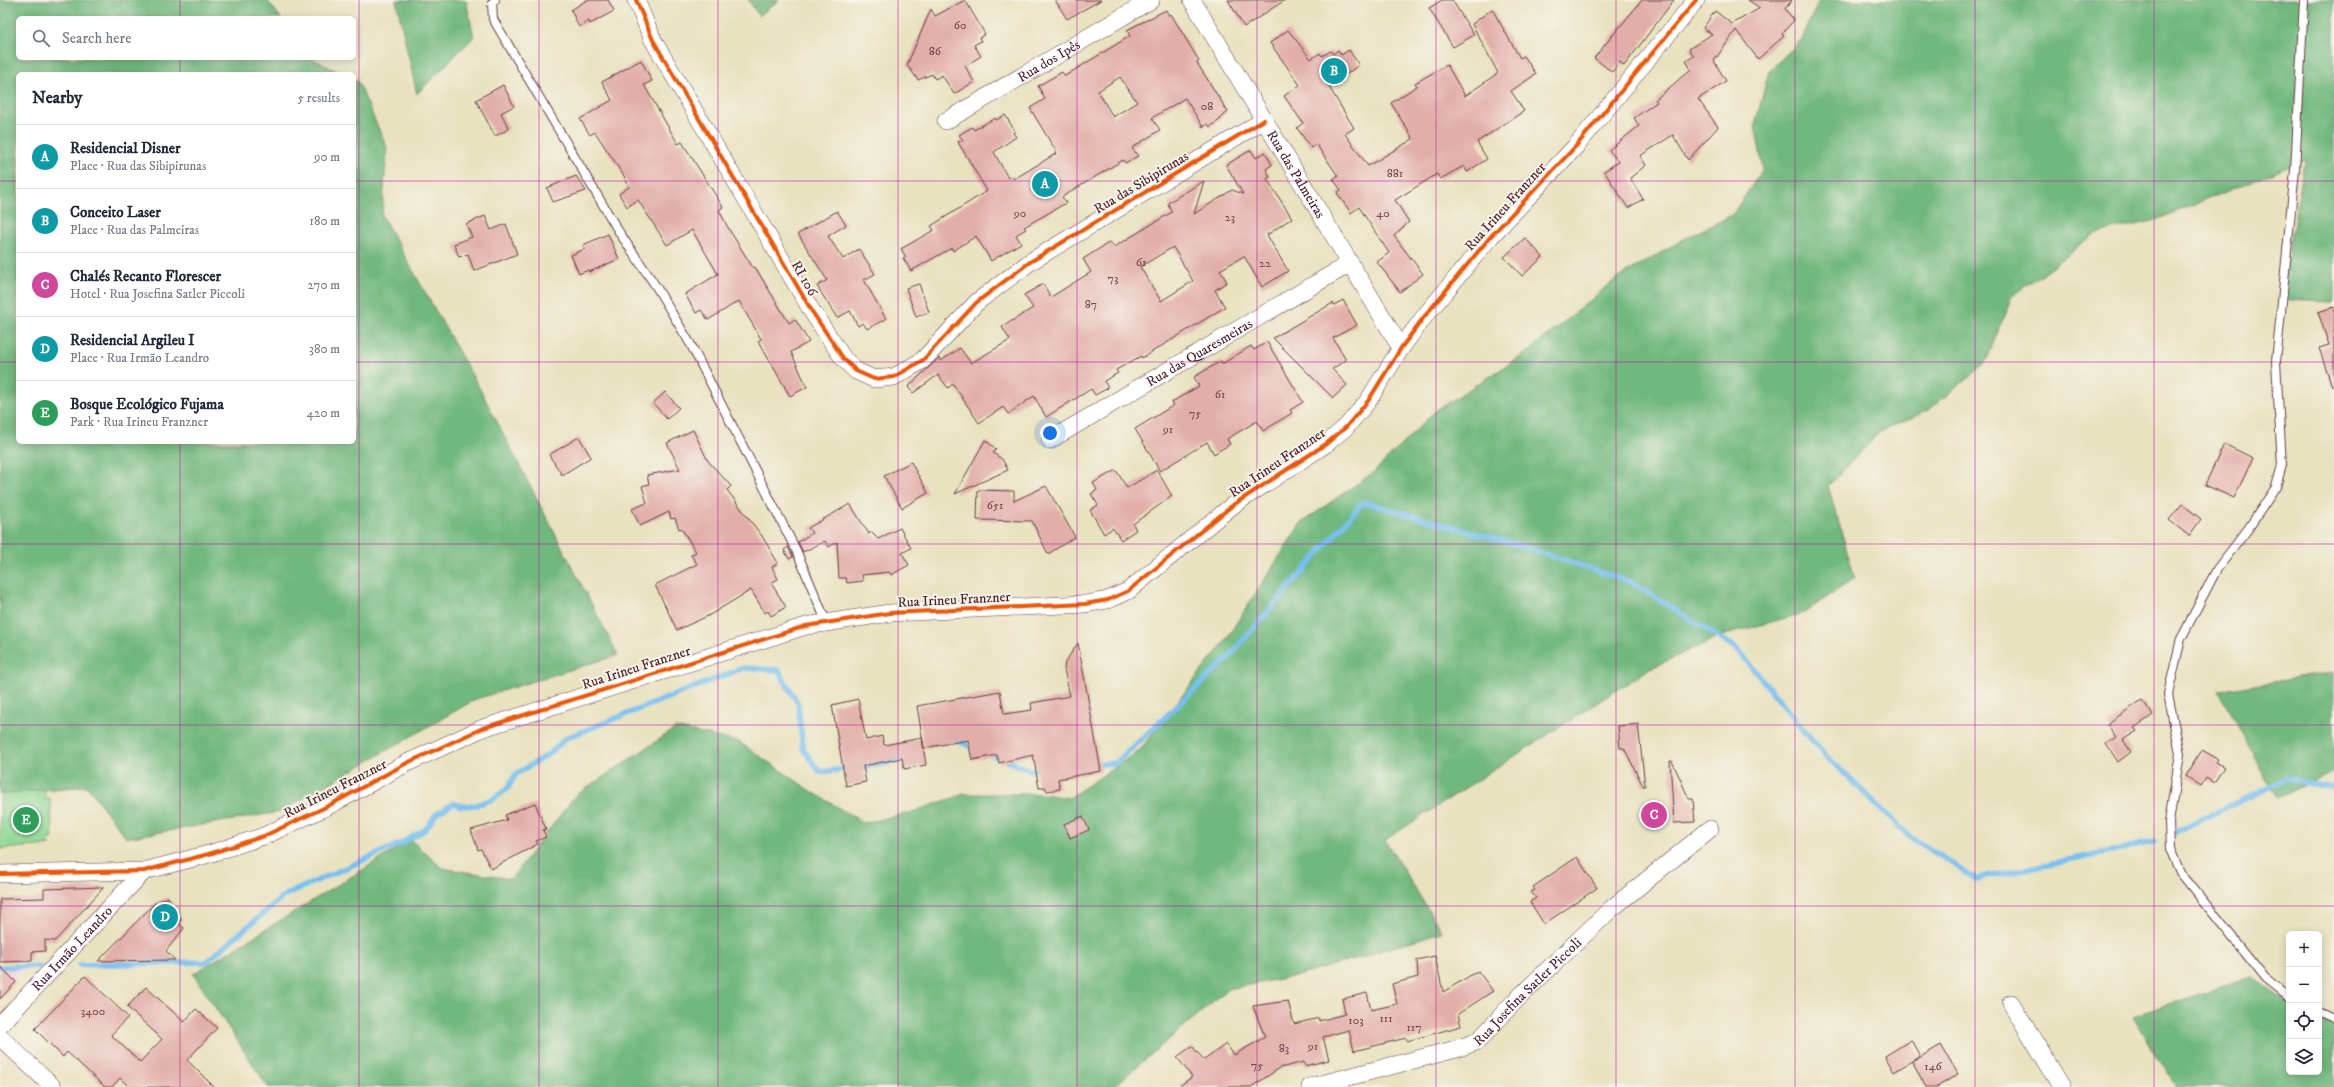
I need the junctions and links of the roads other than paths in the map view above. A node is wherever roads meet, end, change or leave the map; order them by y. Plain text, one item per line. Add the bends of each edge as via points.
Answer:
1 (495, 0) edge
2 (636, 0) edge
3 (1151, 0) edge
4 (1192, 0) edge
5 (1696, 0) edge
6 (2304, 0) edge
7 (1264, 120) junction
8 (946, 121) dead end
9 (1030, 262) joint
10 (1349, 264) junction
11 (1401, 348) junction
12 (1050, 440) dead end
13 (826, 621) junction
14 (1710, 829) dead end
15 (144, 871) junction
16 (0, 874) edge
17 (2286, 996) edge
18 (2011, 1003) dead end
19 (2322, 1013) edge
20 (2334, 1018) edge
21 (0, 1024) edge
22 (0, 1037) edge
23 (53, 1087) edge
24 (1310, 1087) edge
25 (2062, 1087) edge

1 - 13 lane via 492,3 493,19 619,232 691,345 796,550
2 - 9 street, RI 106 via 653,40 813,313 843,358 856,371 874,379 894,377 908,371 923,360 976,302
3 - 8 street, Rua dos Ipês
4 - 7 street, Rua das Palmeiras
5 - 11 street, Rua Irineu Franzner via 1576,146 1490,236
6 - 17 lane via 2295,170 2276,362 2282,465 2276,487 2218,570 2181,638 2168,694 2180,754 2169,822 2170,849 2180,872 2265,978
7 - 9 street, Rua das Sibipirunas
7 - 10 street, Rua das Palmeiras
10 - 11 street, Rua das Palmeiras
10 - 12 street, Rua das Quaresmeiras
11 - 13 street, Rua Irineu Franzner via 1368,401 1346,427 1326,444 1233,505 1128,591 1108,600 1085,604 890,613
13 - 15 street, Rua Irineu Franzner via 777,634 483,728 264,836
14 - 24 street, Rua Josefina Satler Piccoli via 1611,909 1476,1042
15 - 16 street, Rua Irineu Franzner
15 - 21 street, Rua Irmão Leandro
18 - 25 street
19 - 20 lane
22 - 23 street

